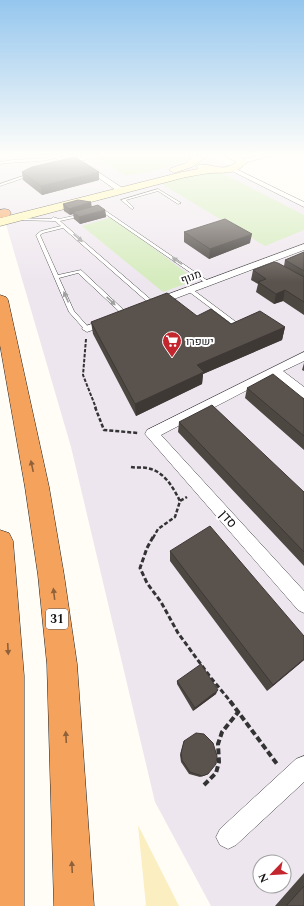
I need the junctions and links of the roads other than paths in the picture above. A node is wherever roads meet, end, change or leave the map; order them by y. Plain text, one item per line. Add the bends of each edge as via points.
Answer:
1 (90, 197) edge
2 (109, 197) edge
3 (124, 197) edge
4 (171, 197) edge
5 (291, 197) edge
6 (179, 202) dead end
7 (95, 204) junction
8 (304, 205) edge
9 (132, 208) dead end
10 (93, 211) edge
11 (87, 213) edge
12 (4, 217) edge
13 (59, 220) junction
14 (64, 226) junction
15 (304, 247) edge
16 (57, 278) junction
17 (209, 283) junction
18 (190, 290) junction
19 (0, 300) edge
20 (153, 304) junction
21 (132, 312) junction
22 (238, 326) edge
23 (87, 329) joint
24 (3, 337) edge
25 (304, 356) edge
26 (275, 371) junction
27 (304, 394) edge
28 (0, 541) edge
29 (304, 604) edge
30 (297, 774) edge
31 (228, 837) dead end
32 (4, 906) edge
33 (74, 906) edge

1 - 12 street
2 - 7 street
3 - 9 lane via 123,200
4 - 6 lane
5 - 8 street
7 - 10 lane
7 - 12 street
17 -> 7 lane
11 - 13 lane
12 - 13 lane
13 - 14 lane via 53,218
14 - 16 lane via 38,235
14 -> 20 lane
15 - 17 street, מנוף via 268,264
16 -> 21 lane via 79,271
23 -> 16 lane via 72,312
17 - 18 street, מנוף
18 - 20 street, מנוף
18 - 22 lane
19 - 24 highway, 31
20 - 21 street, מנוף
21 - 23 street, מנוף
33 -> 24 highway, 31 via 62,664 37,487
25 - 26 street
26 - 27 street
26 - 29 street, סדן via 152,434
28 -> 32 highway via 9,676
30 - 31 street

